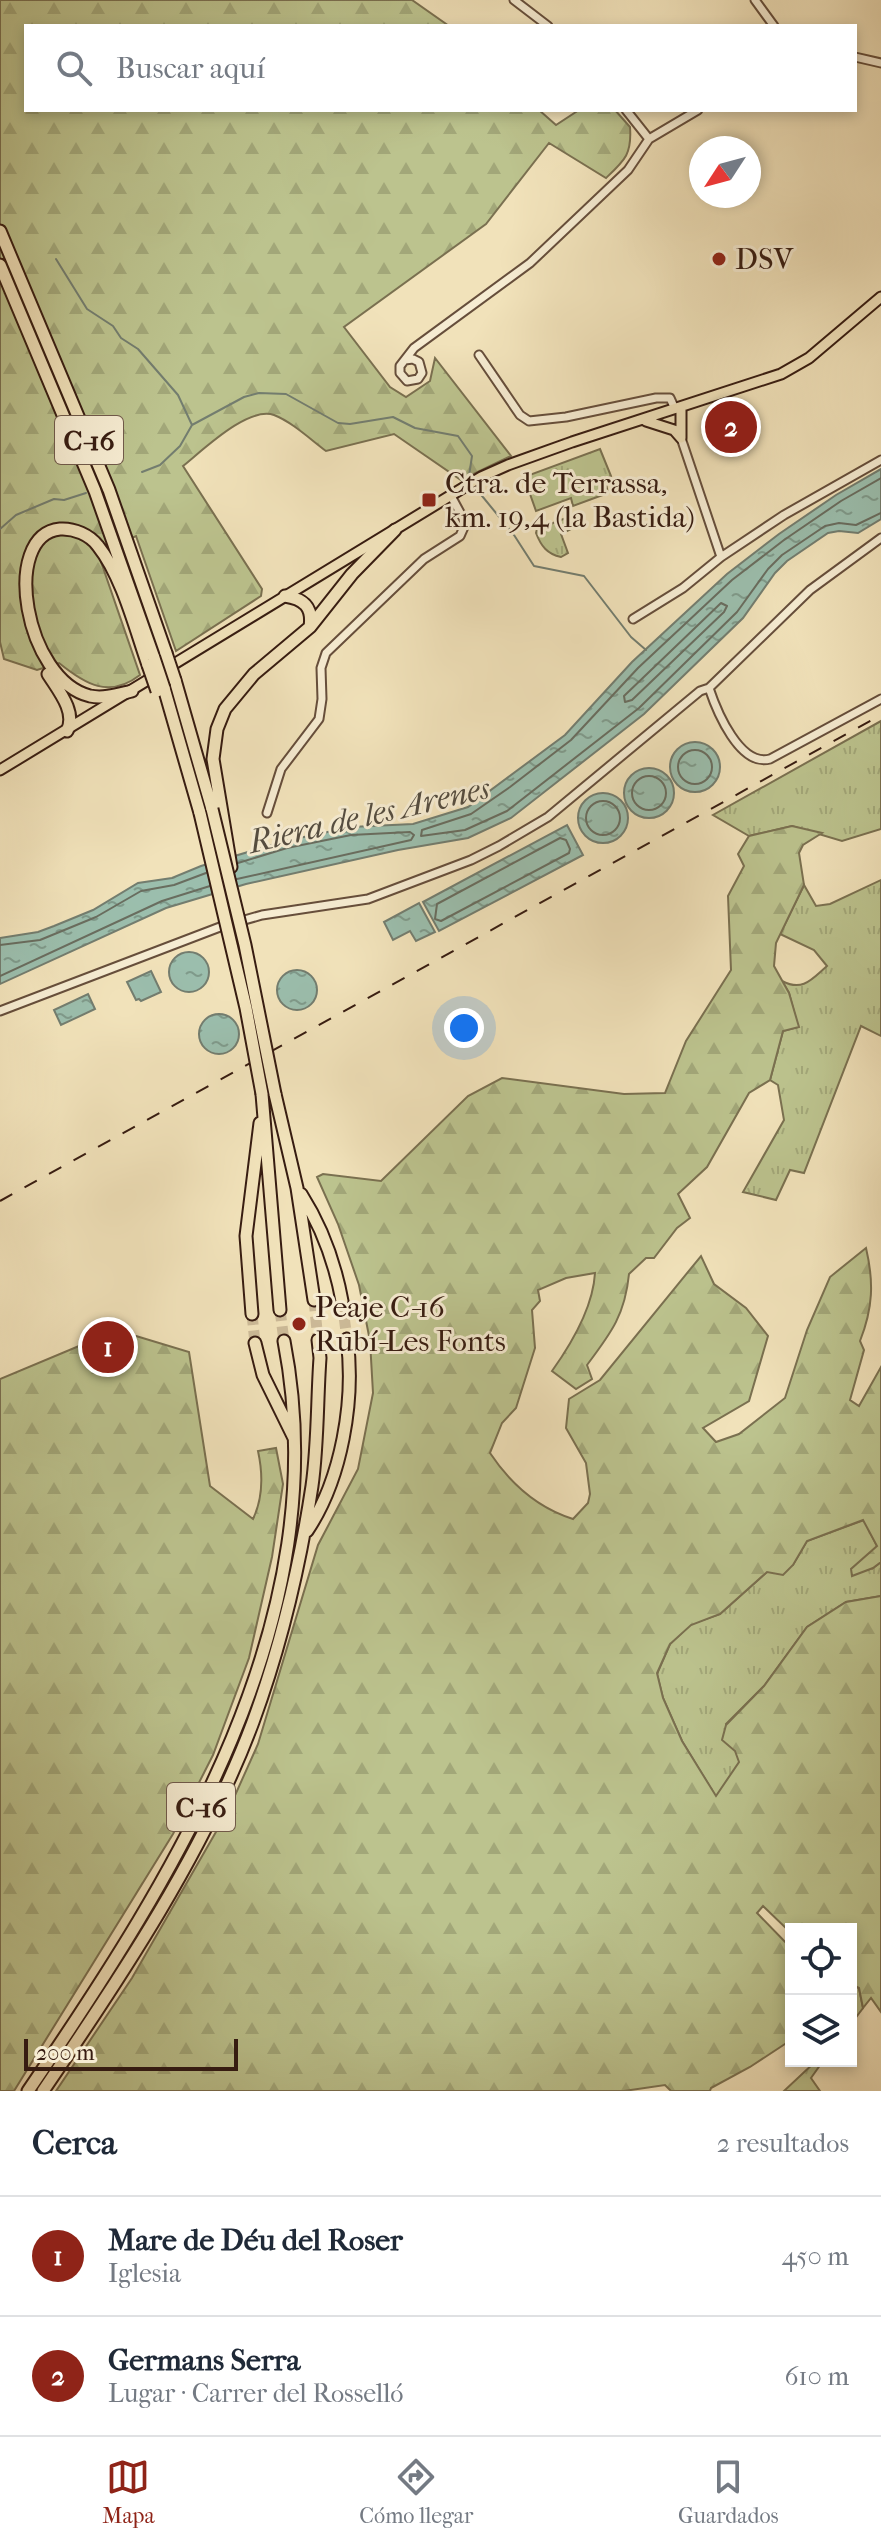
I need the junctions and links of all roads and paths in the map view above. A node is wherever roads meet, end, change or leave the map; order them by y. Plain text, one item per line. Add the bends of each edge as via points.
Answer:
1 (514, 0) edge
2 (755, 0) edge
3 (545, 24) edge
4 (773, 24) edge
5 (857, 57) edge
6 (881, 63) edge
7 (628, 112) edge
8 (695, 112) edge
9 (649, 139) junction
10 (0, 231) edge
11 (0, 265) edge
12 (881, 297) edge
13 (425, 342) junction
14 (479, 355) dead end
15 (405, 360) junction
16 (419, 362) junction
17 (678, 408) junction
18 (642, 420) junction
19 (678, 434) junction
20 (881, 460) edge
21 (451, 496) junction
22 (395, 530) junction
23 (881, 538) edge
24 (721, 557) junction
25 (285, 596) junction
26 (633, 619) dead end
27 (310, 627) junction
28 (35, 651) junction
29 (156, 658) junction
30 (709, 688) junction
31 (132, 691) junction
32 (694, 697) junction
33 (712, 697) junction
34 (881, 699) edge
35 (67, 731) junction
36 (0, 770) edge
37 (216, 811) junction
38 (267, 813) dead end
39 (0, 1011) edge
40 (263, 1107) junction
41 (297, 1188) junction
42 (314, 1300) tunnel mouth
43 (342, 1301) tunnel mouth
44 (280, 1310) tunnel mouth
45 (252, 1314) tunnel mouth
46 (347, 1339) tunnel mouth
47 (318, 1340) tunnel mouth
48 (284, 1341) tunnel mouth
49 (255, 1343) tunnel mouth
50 (295, 1440) junction
51 (302, 1538) junction
52 (28, 2091) edge
53 (43, 2091) edge

1 - 3 street
2 - 4 street
5 - 6 street
7 - 9 street
8 - 9 street
9 - 13 street via 628,170 530,263
10 - 29 highway, C-16 via 109,490
11 - 29 highway, C-16 via 90,478
12 - 17 main road via 793,368
13 - 15 street
13 - 16 street
14 - 17 street via 529,421 656,398 670,398
15 - 16 street
15 - 16 street via 399,369 407,381 421,376
17 - 18 main road
17 - 19 main road
18 - 19 main road
18 - 21 main road via 508,465
19 - 24 street
20 - 24 street
21 - 22 main road
21 - 38 street via 463,518 460,536 424,559 326,653 319,719 281,769
22 - 25 main road
22 - 27 highway
23 - 30 street via 810,590
24 - 26 street
25 - 27 highway via 308,606
25 - 31 main road
27 - 37 highway via 254,674 225,709 213,759
28 - 29 highway via 19,608 18,563 38,536 68,529 93,540 106,557
28 - 31 highway via 82,693 99,697
28 - 35 highway via 70,713
29 - 37 highway, C-16, bridge via 175,680
29 - 40 highway, C-16, bridge via 200,813 246,1008
30 - 32 street
30 - 33 street
31 - 35 main road
32 - 33 street
32 - 39 street via 548,817 471,860 368,899 220,927
33 - 34 street via 738,748 764,761
35 - 36 main road
37 - 41 highway, C-16, bridge
40 - 44 highway, C-16
40 - 45 highway, C-16 via 246,1236
41 - 42 highway, C-16
41 - 43 highway, C-16 via 326,1243
46 - 51 highway, C-16 via 346,1429 319,1509
47 - 51 highway, C-16 via 312,1483
48 - 50 highway, C-16
49 - 50 highway, C-16 via 263,1375
50 - 52 highway, C-16 via 289,1537 280,1583 261,1659 223,1762 161,1881
51 - 53 highway, C-16 via 272,1665 234,1768 171,1890

